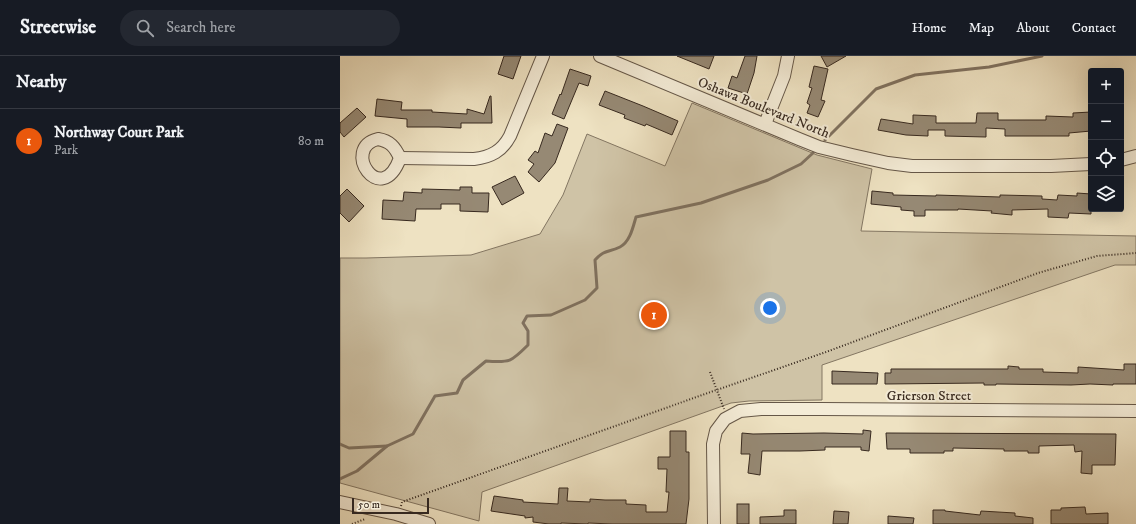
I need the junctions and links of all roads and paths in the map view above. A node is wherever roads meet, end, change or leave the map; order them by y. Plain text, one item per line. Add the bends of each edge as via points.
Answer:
1 (543, 56) edge
2 (600, 56) edge
3 (788, 56) edge
4 (765, 124) junction
5 (1136, 156) edge
6 (400, 158) dead end
7 (1124, 159) edge
8 (1088, 164) edge
9 (1136, 253) edge
10 (710, 372) dead end
11 (717, 390) junction
12 (1136, 411) edge
13 (726, 418) junction
14 (340, 502) edge
15 (402, 502) dead end
16 (361, 520) dead end
17 (352, 524) edge
18 (429, 524) edge
19 (714, 524) edge

1 - 6 street via 510,136 497,152 474,159
2 - 4 street, Oshawa Boulevard North
3 - 4 street via 784,76
4 - 8 street, Oshawa Boulevard North via 819,147 912,166
5 - 7 street
9 - 11 path via 1097,256 1038,273
10 - 11 path
11 - 13 path
11 - 15 path
12 - 13 street, Grierson Street via 761,409 740,411
13 - 19 street via 716,431 713,444
14 - 18 street
16 - 17 path

